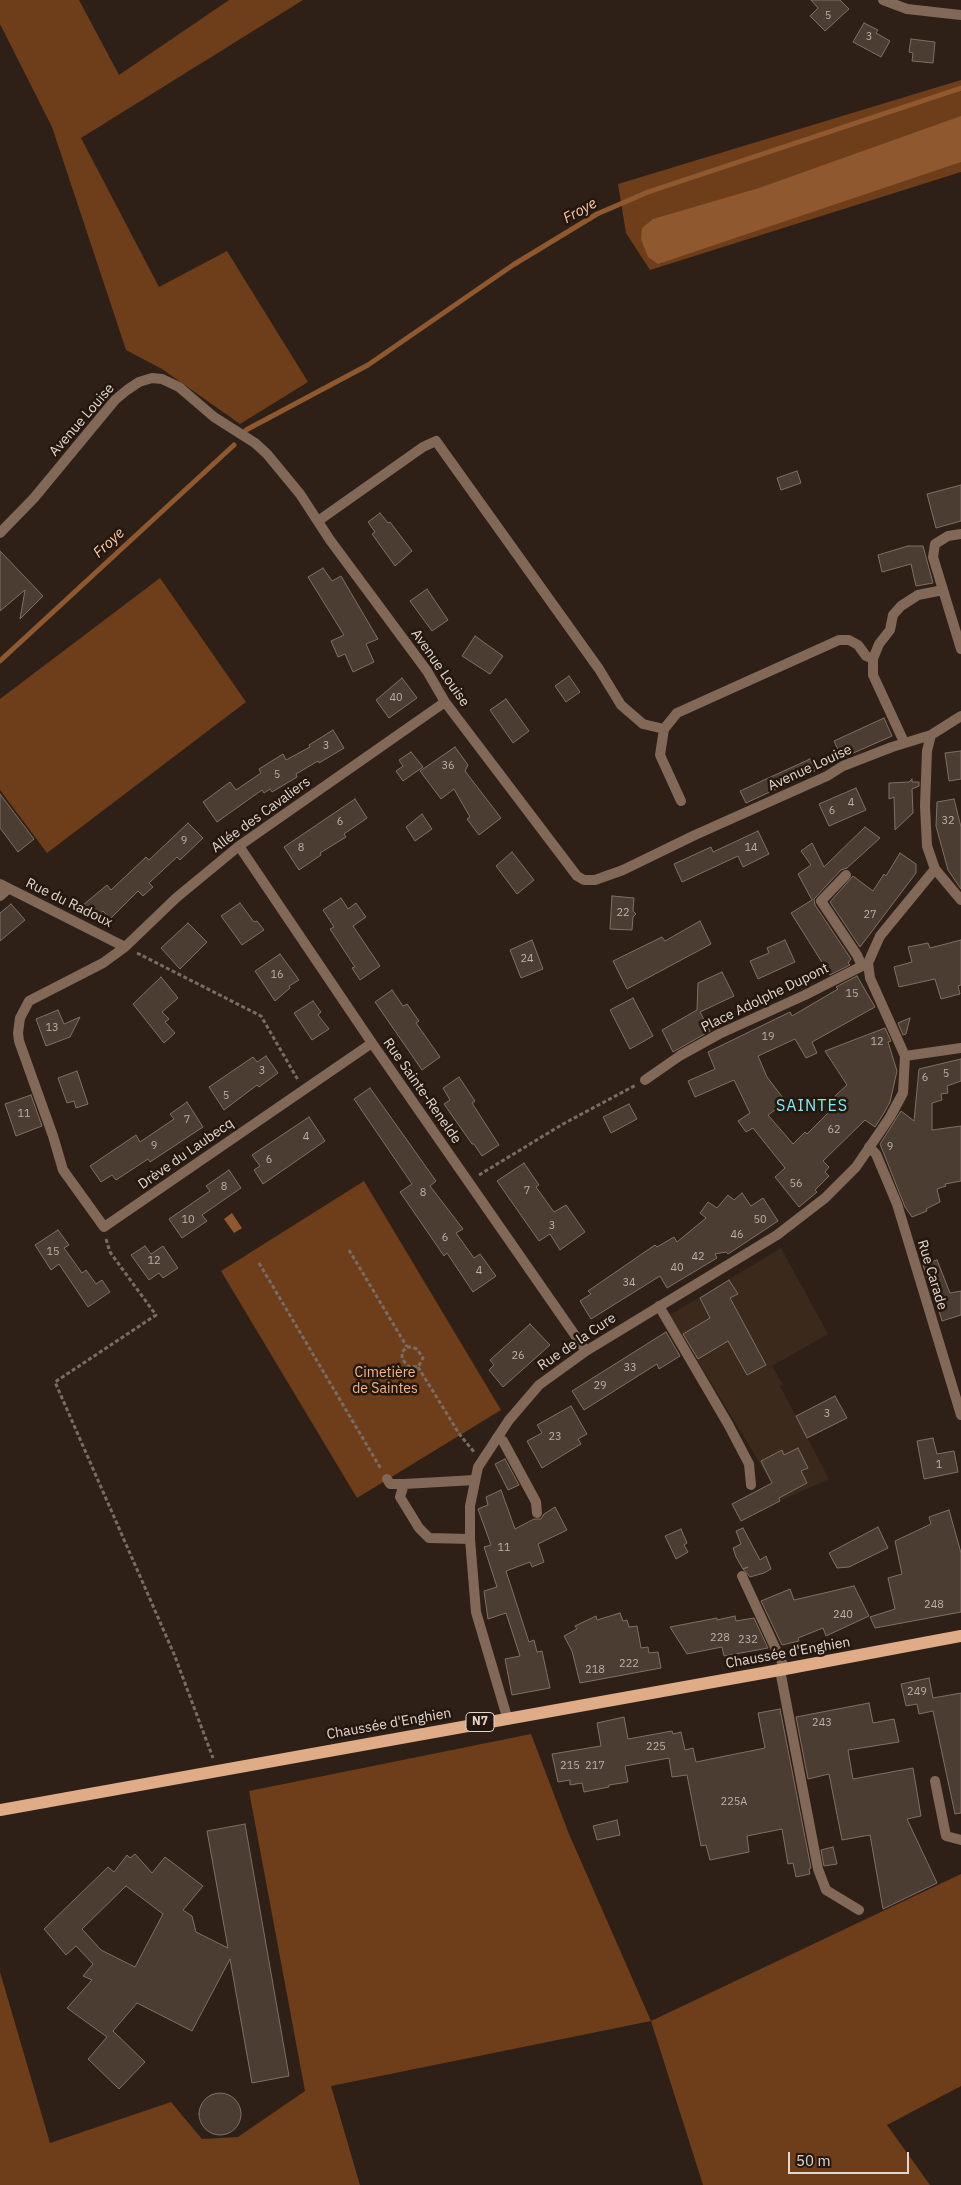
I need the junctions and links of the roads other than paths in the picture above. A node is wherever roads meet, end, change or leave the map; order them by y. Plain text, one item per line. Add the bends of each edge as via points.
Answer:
1 (883, 0) edge
2 (961, 15) edge
3 (318, 521) junction
4 (0, 533) edge
5 (961, 534) edge
6 (943, 590) junction
7 (961, 649) edge
8 (873, 659) junction
9 (445, 702) junction
10 (961, 716) edge
11 (664, 729) junction
12 (930, 735) junction
13 (904, 742) junction
14 (681, 801) dead end
15 (239, 846) junction
16 (935, 869) junction
17 (846, 875) dead end
18 (3, 890) edge
19 (961, 900) edge
20 (125, 946) junction
21 (865, 964) junction
22 (372, 1043) junction
23 (961, 1048) edge
24 (905, 1056) junction
25 (645, 1080) road end
26 (869, 1147) junction
27 (104, 1227) joint
28 (659, 1306) junction
29 (586, 1351) junction
30 (961, 1415) edge
31 (497, 1438) junction
32 (387, 1479) road end
33 (475, 1480) junction
34 (404, 1484) junction
35 (751, 1484) dead end
36 (537, 1513) dead end
37 (470, 1538) junction
38 (742, 1576) dead end
39 (961, 1636) edge
40 (783, 1670) junction
41 (507, 1718) junction
42 (935, 1780) dead end
43 (0, 1810) edge
44 (961, 1840) edge
45 (859, 1910) dead end

1 - 2 street via 908,9
3 - 4 street, Avenue Louise via 267,454 214,417 179,387 152,378 139,382 115,400 34,498
3 - 9 street, Avenue Louise
3 - 11 street via 436,441 599,669 621,705 643,724
5 - 6 street via 948,536 935,544 933,557
6 - 7 street
6 - 8 street via 918,595 901,606 892,615 890,630
8 - 11 street via 866,656 858,645 849,640 839,640 677,713
8 - 13 street via 873,675
9 - 13 street, Avenue Louise via 577,876 584,880 595,880 623,870 843,766
9 - 15 street, Allée des Cavaliers
10 - 12 street, Avenue Louise
11 - 14 street via 660,755
12 - 13 street, Avenue Louise
12 - 16 street via 926,751 924,806 927,846
15 - 20 street, Allée des Cavaliers
15 - 22 street, Rue Sainte-Renelde
16 - 19 street
16 - 21 street via 880,936
17 - 21 street via 821,901
18 - 20 street, Rue du Radoux via 25,895
20 - 27 street, Allée des Cavaliers via 103,963 29,1001 20,1018 19,1041 63,1170
21 - 24 street
21 - 25 street, Place Adolphe Dupont via 719,1034
22 - 27 street, Drève du Laubecq
22 - 29 street, Rue Sainte-Renelde
23 - 24 street
24 - 26 street via 903,1092
26 - 28 street, Rue de la Cure via 856,1167 825,1198 777,1235
26 - 30 street, Rue Carade via 876,1154 896,1204
28 - 29 street, Rue de la Cure
28 - 35 street via 749,1464
29 - 31 street, Rue de la Cure via 539,1385
31 - 33 street, Rue de la Cure via 482,1460
31 - 36 street via 503,1441 536,1502
32 - 34 street via 390,1484
33 - 34 street
33 - 37 street, Rue de la Cure via 470,1506
34 - 37 street via 400,1497 418,1528 429,1538
37 - 41 street, Rue de la Cure via 476,1612
38 - 40 street
39 - 40 main road, Chaussée d'Enghien / N7
40 - 41 main road, Chaussée d'Enghien / N7
40 - 45 street via 818,1869 826,1890
41 - 43 main road, Chaussée d'Enghien / N7
42 - 44 street via 946,1836

